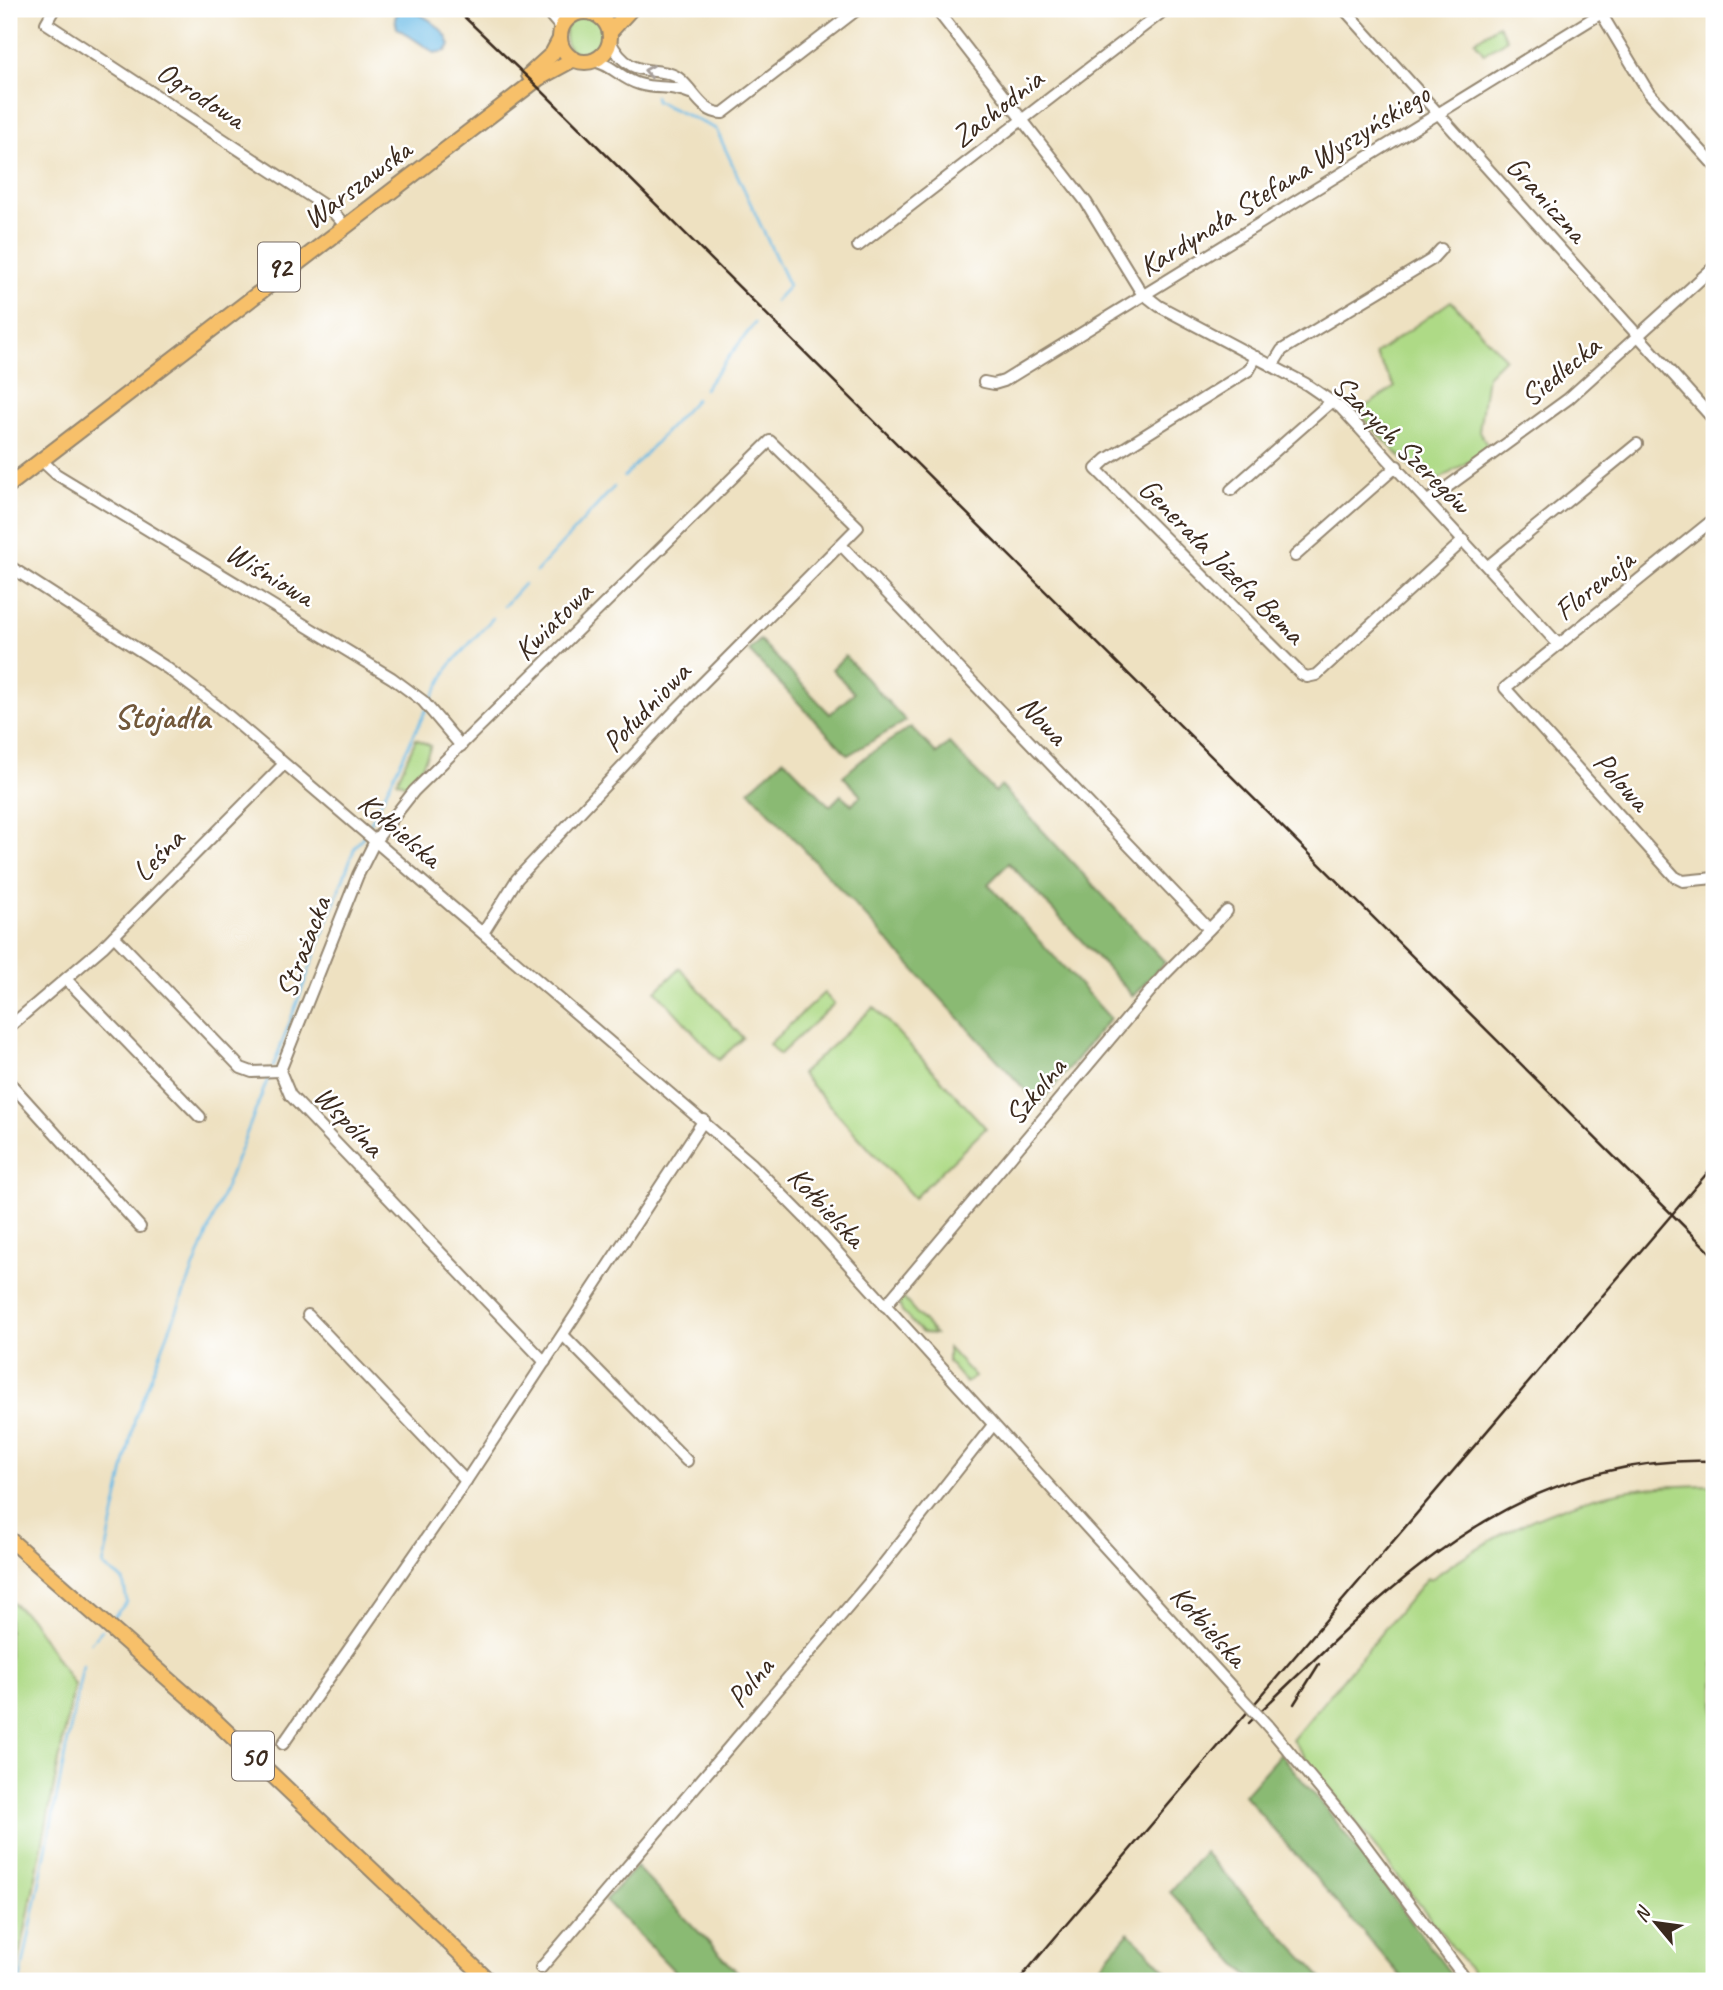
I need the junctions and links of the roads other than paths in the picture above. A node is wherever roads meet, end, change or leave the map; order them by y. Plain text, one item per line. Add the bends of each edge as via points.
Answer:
1 (54, 9) edge
2 (545, 9) edge
3 (611, 9) edge
4 (631, 9) edge
5 (859, 9) edge
6 (936, 9) edge
7 (1166, 9) edge
8 (1344, 9) edge
9 (1604, 11) edge
10 (569, 12) edge
11 (595, 13) junction
12 (561, 34) junction
13 (610, 37) junction
14 (573, 59) junction
15 (593, 61) junction
16 (692, 94) junction
17 (1438, 114) junction
18 (1022, 120) junction
19 (1714, 165) edge
20 (340, 220) junction
21 (859, 247) dead end
22 (1441, 249) dead end
23 (1714, 267) edge
24 (1146, 295) junction
25 (1638, 337) junction
26 (1256, 357) junction
27 (1272, 366) junction
28 (984, 382) dead end
29 (1332, 401) junction
30 (1714, 420) edge
31 (1637, 444) dead end
32 (41, 460) junction
33 (1397, 466) junction
34 (9, 475) edge
35 (9, 485) edge
36 (1231, 490) dead end
37 (1428, 501) junction
38 (1714, 519) edge
39 (858, 527) joint
40 (1464, 540) junction
41 (841, 545) junction
42 (1294, 556) dead end
43 (9, 566) edge
44 (1488, 566) junction
45 (12, 576) edge
46 (36, 585) junction
47 (1559, 645) junction
48 (1504, 688) joint
49 (461, 746) junction
50 (284, 764) junction
51 (369, 836) junction
52 (1714, 878) edge
53 (1227, 911) dead end
54 (1209, 929) junction
55 (484, 933) junction
56 (114, 936) junction
57 (66, 979) junction
58 (9, 1027) edge
59 (275, 1071) junction
60 (9, 1082) edge
61 (200, 1117) dead end
62 (704, 1120) junction
63 (140, 1227) dead end
64 (885, 1306) junction
65 (308, 1315) dead end
66 (563, 1335) junction
67 (545, 1362) junction
68 (993, 1425) junction
69 (687, 1461) dead end
70 (467, 1481) junction
71 (9, 1539) edge
72 (283, 1744) dead end
73 (541, 1968) dead end
74 (489, 1981) edge
75 (1467, 1981) edge

1 - 20 street, Ogrodowa via 46,23 331,209
2 - 12 street
3 - 11 main road, 92
4 - 13 main road
5 - 16 street via 723,113 713,113
6 - 18 street
7 - 18 street, Zachodnia
8 - 17 street, Graniczna
9 - 17 street, Kardynała Stefana Wyszyńskiego
9 - 19 street via 1649,93
10 - 11 main road, 92
10 - 12 main road, 92
11 - 13 main road via 606,23
12 - 14 main road via 565,52
12 - 20 main road, Warszawska / 92 via 552,54 536,69
13 - 15 main road via 606,52
16 -> 13 street via 678,78 636,68 618,54
14 - 15 main road
14 - 32 main road, Warszawska / 92 via 539,78
15 - 16 street via 639,84 675,86
17 - 24 street, Kardynała Stefana Wyszyńskiego
17 - 25 street, Graniczna
18 - 21 street, Zachodnia
18 - 24 street via 1086,202
20 - 34 main road, Warszawska / 92
22 - 27 street via 1431,260 1282,350
23 - 25 street, Siedlecka
24 - 26 street, Szarych Szeregów
24 - 28 street, Kardynała Stefana Wyszyńskiego via 1004,381
25 - 30 street, Graniczna
25 - 37 street, Siedlecka via 1568,399
26 - 27 street, Szarych Szeregów
26 - 40 street, Generała Józefa Bema via 1249,370 1096,469 1301,674 1316,675
27 - 29 street, Szarych Szeregów
29 - 33 street, Szarych Szeregów
29 - 36 street
31 - 44 street
32 - 35 main road, Warszawska / 92
32 - 49 street, Wiśniowa via 56,474 340,644 427,705
33 - 37 street, Szarych Szeregów
33 - 42 street
37 - 40 street, Szarych Szeregów
38 - 47 street, Florencja
39 - 41 street, Południowa
39 - 49 street, Kwiatowa via 770,441
40 - 44 street, Szarych Szeregów
41 - 54 street, Nowa
41 - 55 street, Południowa via 517,878
43 - 46 street, Kołbielska
44 - 47 street, Szarych Szeregów
45 - 46 street, Kołbielska
46 - 50 street, Kołbielska via 167,668
47 - 48 street, Florencja
48 - 52 street, Polowa via 1675,877 1683,881
49 - 51 street, Kwiatowa
50 - 51 street, Kołbielska
50 - 56 street, Leśna
51 - 55 street, Kołbielska
51 - 59 street, Strażacka via 358,875
53 - 54 street, Szkolna
54 - 64 street, Szkolna via 1163,976
55 - 62 street, Kołbielska
56 - 57 street, Leśna
56 - 59 street via 241,1068 251,1073
57 - 58 street, Leśna
57 - 61 street
59 - 67 street, Wspólna via 290,1095
60 - 63 street
62 - 64 street, Kołbielska via 795,1207
62 - 66 street
64 - 68 street, Kołbielska
65 - 70 street
66 - 67 street
66 - 69 street
67 - 70 street
68 - 73 street, Polna via 867,1585
68 - 75 street, Kołbielska, bridge via 1266,1726 1351,1826
70 - 72 street
71 - 74 main road, 50 via 206,1712

